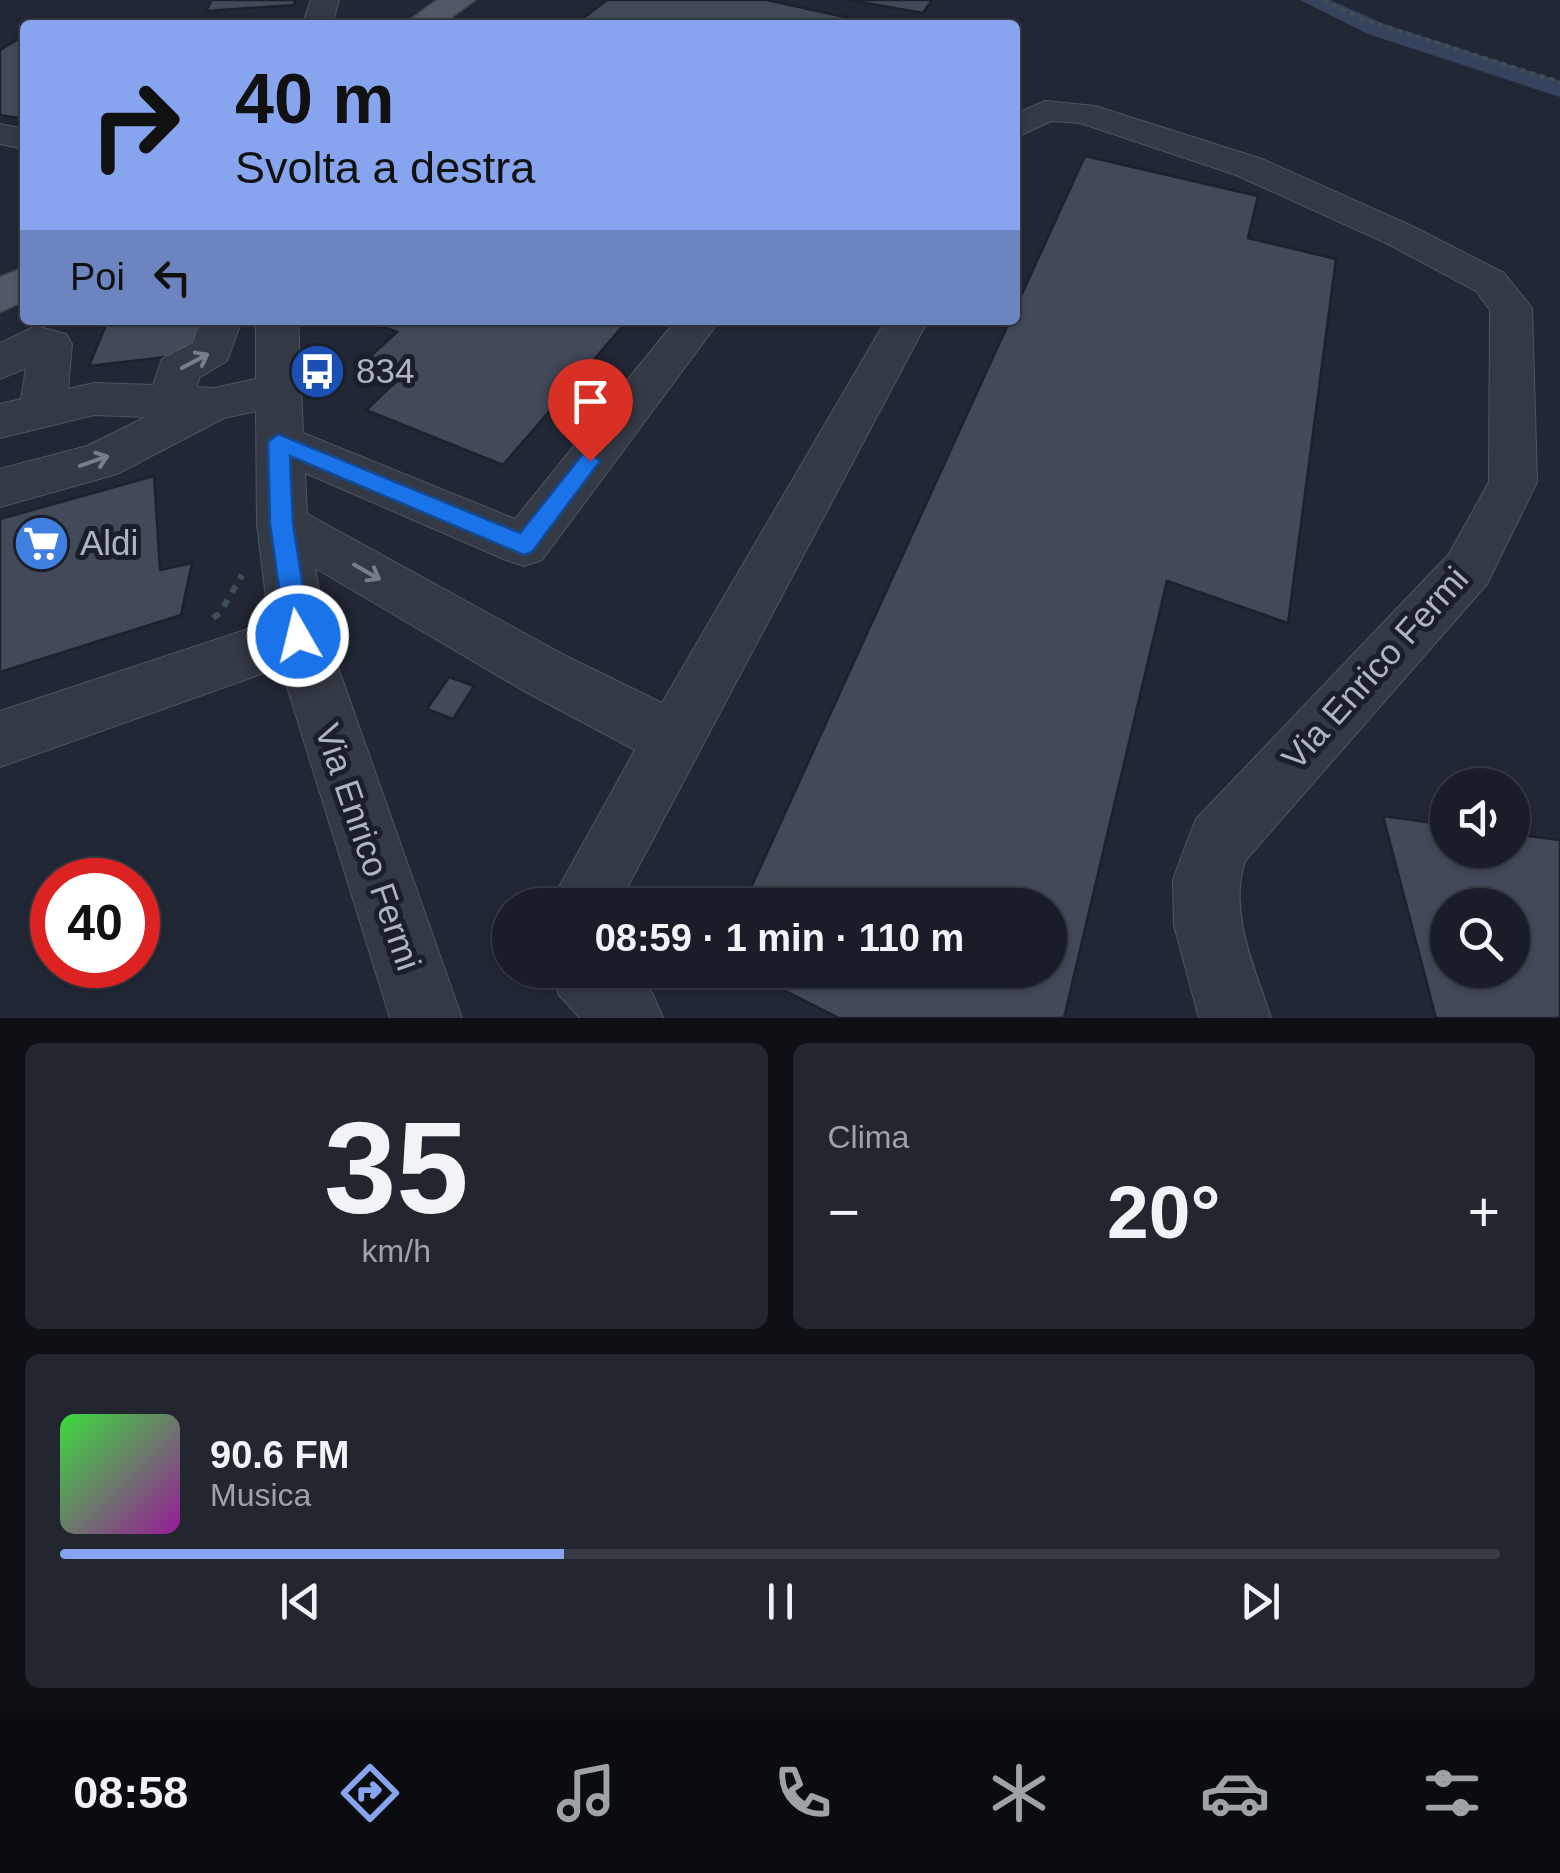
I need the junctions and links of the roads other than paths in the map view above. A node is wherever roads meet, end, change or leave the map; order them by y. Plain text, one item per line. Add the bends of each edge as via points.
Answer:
1 (459, 0) edge
2 (482, 0) edge
3 (431, 20) edge
4 (434, 20) edge
5 (1020, 125) edge
6 (81, 325) edge
7 (220, 325) edge
8 (277, 325) edge
9 (695, 325) edge
10 (904, 325) edge
11 (51, 344) junction
12 (0, 364) edge
13 (278, 390) junction
14 (193, 403) junction
15 (21, 416) edge
16 (278, 442) junction
17 (0, 488) edge
18 (267, 542) junction
19 (298, 636) junction
20 (0, 739) edge
21 (674, 739) junction
22 (591, 888) edge
23 (600, 988) edge
24 (426, 1018) edge
25 (627, 1018) edge
26 (1235, 1018) edge

1 - 3 main road
2 - 4 main road
5 - 26 street, Via Enrico Fermi via 1045,111 1083,113 1249,167 1490,282 1511,308 1513,482 1468,569 1219,842 1206,880 1208,925
6 - 11 street
14 -> 7 street via 178,370 212,352
8 - 13 street, Via Enrico Fermi
9 - 16 street via 524,545
10 - 21 street
11 - 12 street via 36,340
11 - 15 street
13 - 14 street
13 - 16 street, Via Enrico Fermi
14 - 15 street via 94,399
17 -> 14 street via 100,461
16 - 18 street, Via Enrico Fermi
18 - 19 street, Via Enrico Fermi
18 -> 21 street
19 - 20 street
19 - 24 street, Via Enrico Fermi
21 - 22 street
23 - 25 street

